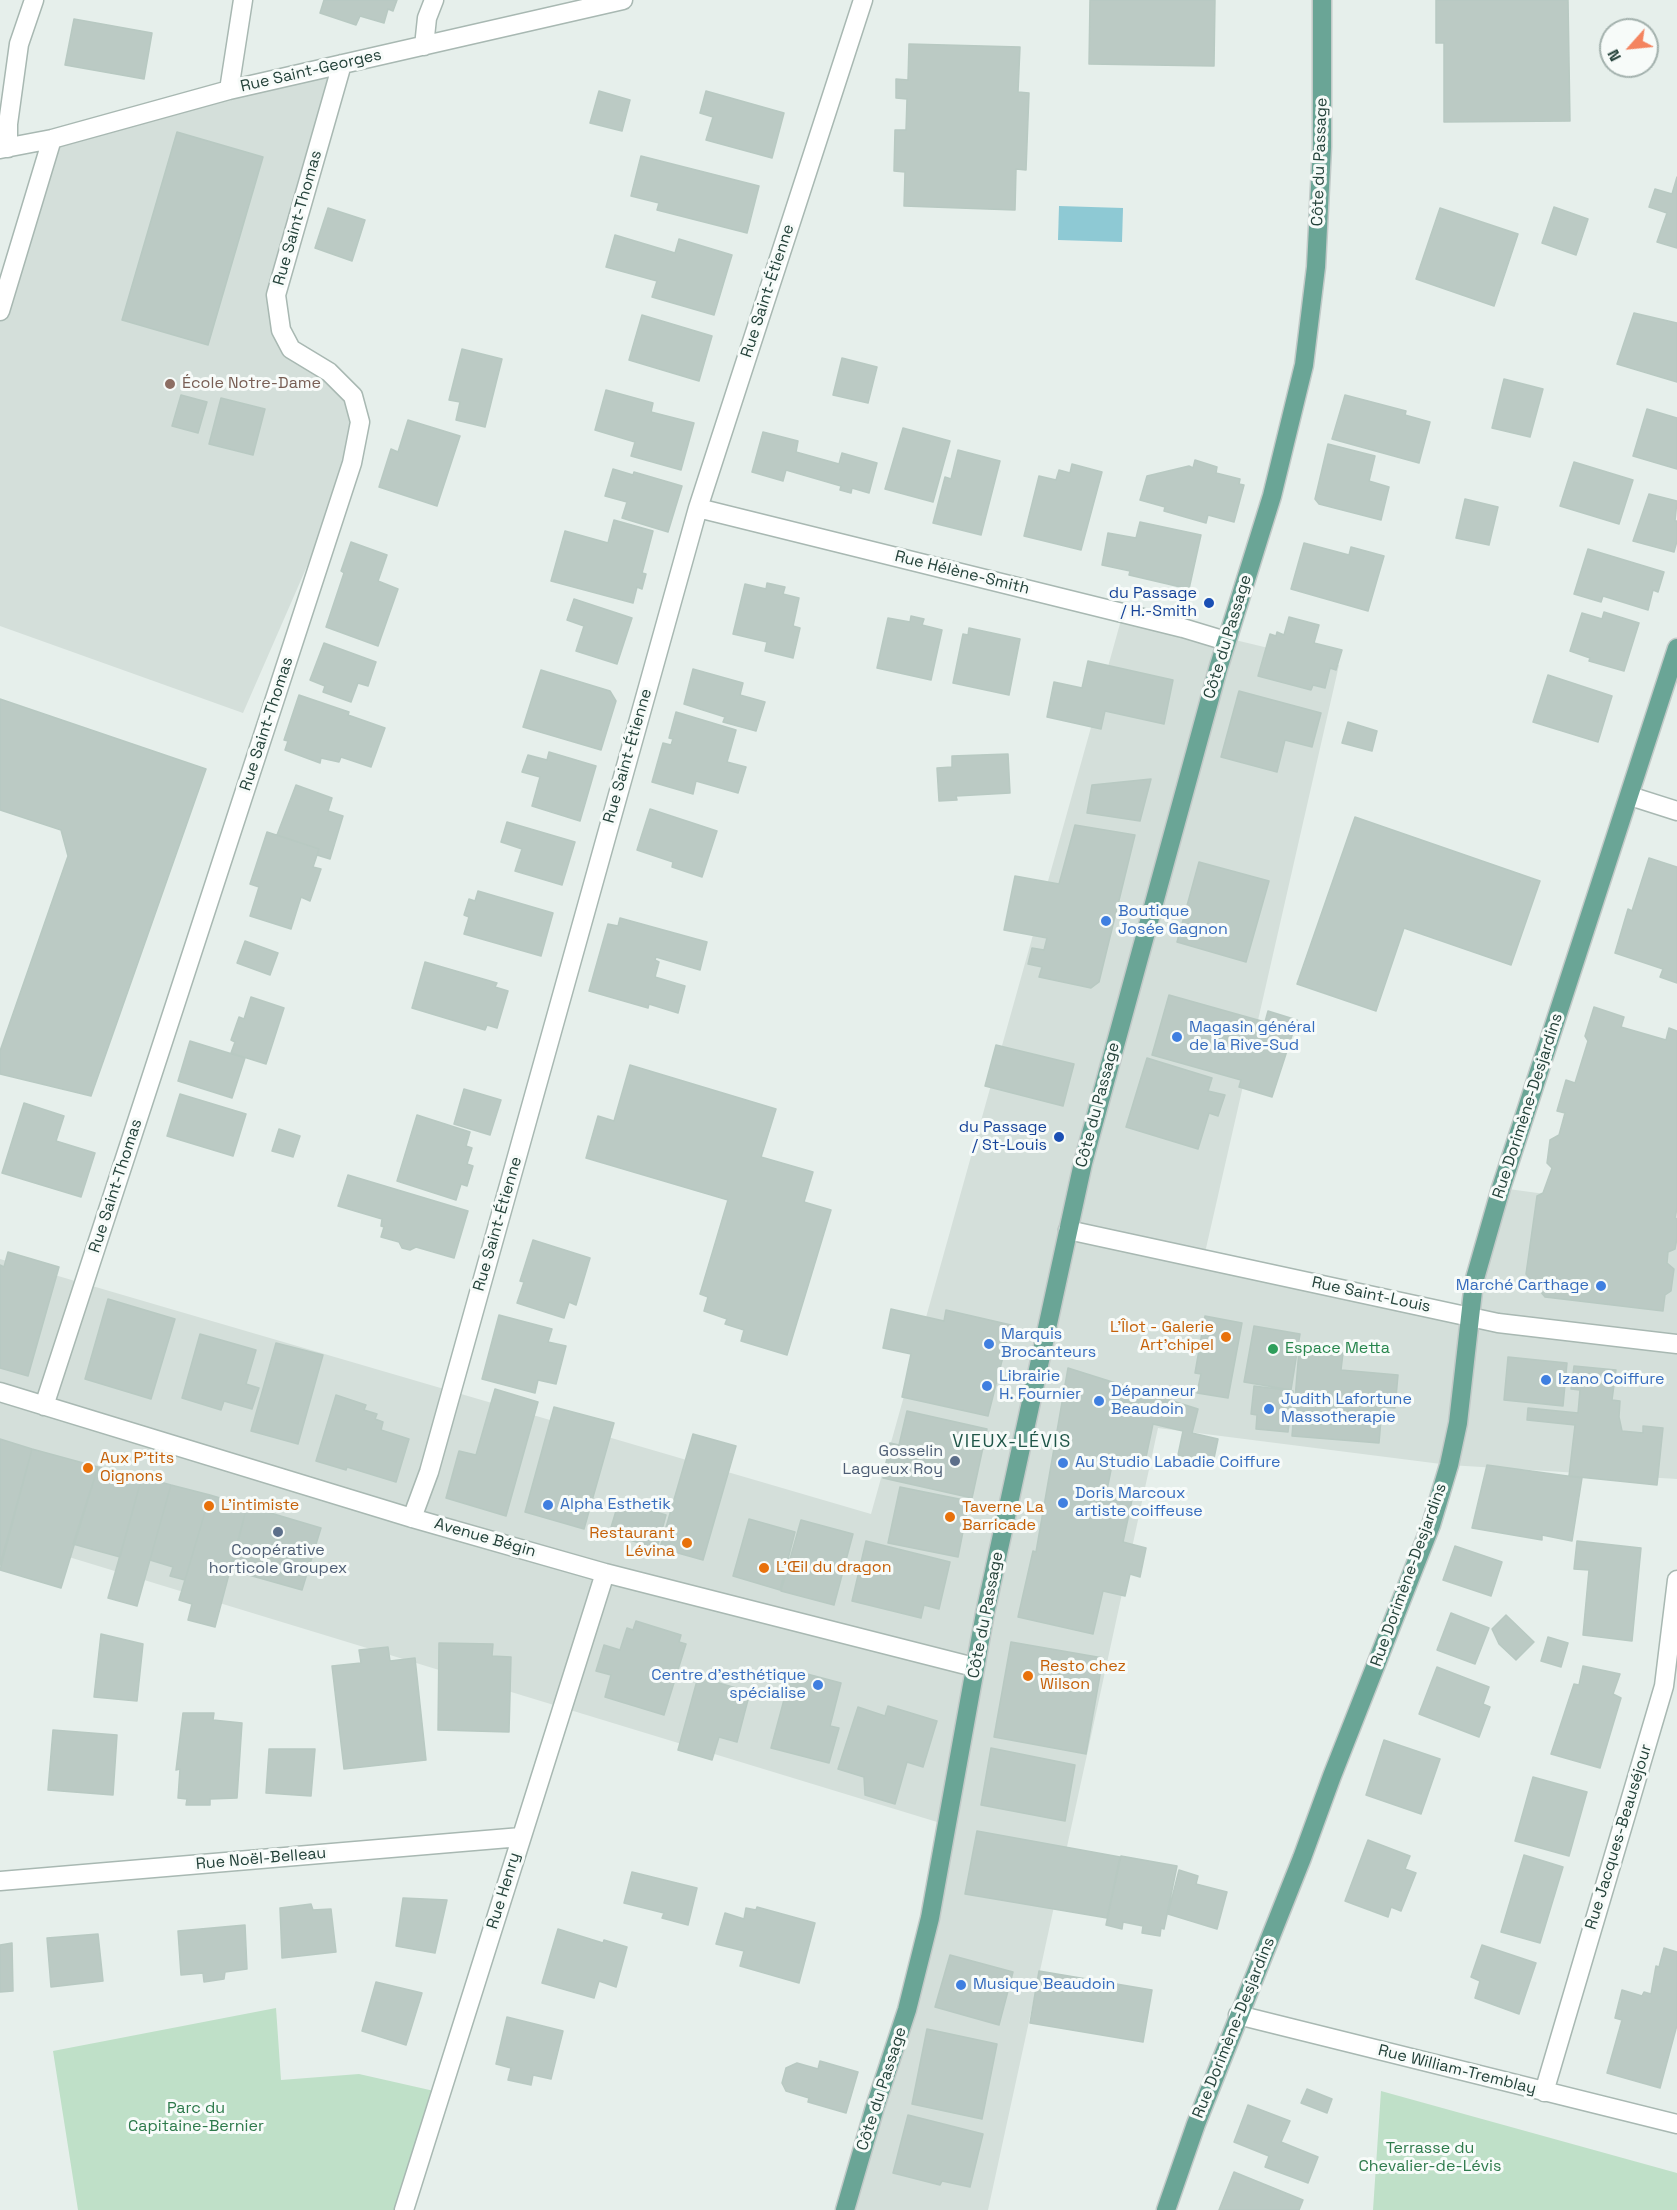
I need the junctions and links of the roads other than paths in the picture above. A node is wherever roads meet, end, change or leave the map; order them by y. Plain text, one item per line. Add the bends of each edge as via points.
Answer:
1 (34, 0) edge
2 (243, 0) edge
3 (434, 0) edge
4 (623, 0) edge
5 (863, 0) edge
6 (1322, 0) edge
7 (424, 46) junction
8 (342, 64) junction
9 (229, 90) junction
10 (52, 139) junction
11 (4, 148) edge
12 (0, 311) edge
13 (698, 508) junction
14 (1226, 641) junction
15 (1677, 648) edge
16 (1630, 796) junction
17 (1677, 811) edge
18 (1068, 1230) junction
19 (1470, 1316) junction
20 (1677, 1344) edge
21 (0, 1392) edge
22 (44, 1406) junction
23 (412, 1518) junction
24 (605, 1573) junction
25 (1677, 1580) edge
26 (974, 1667) junction
27 (521, 1837) junction
28 (0, 1881) edge
29 (1238, 2015) junction
30 (1544, 2092) junction
31 (1677, 2124) edge
32 (404, 2210) edge
33 (845, 2210) edge
34 (1166, 2210) edge

1 - 11 street via 20,44
2 - 9 street
3 - 7 street via 427,18
4 - 7 street, Rue Saint-Georges
5 - 13 street, Rue Saint-Étienne
6 - 14 main road, Côte du Passage via 1322,147 1309,336 1272,496
7 - 8 street, Rue Saint-Georges
8 - 9 street, Rue Saint-Georges
8 - 22 street, Rue Saint-Thomas via 276,295 281,330 291,349 329,372 352,396 360,422 352,463
9 - 10 street, Rue Saint-Georges
10 - 11 street, Rue Saint-Georges
10 - 12 street
13 - 14 street, Rue Hélène-Smith
13 - 23 street, Rue Saint-Étienne via 429,1472
14 - 18 main road, Côte du Passage via 1147,923
15 - 16 main road, Rue Dorimène-Desjardins
16 - 17 street
16 - 19 main road, Rue Dorimène-Desjardins via 1501,1188 1474,1282
18 - 19 street, Rue Saint-Louis
18 - 26 main road, Côte du Passage
19 - 20 street, Rue Saint-Louis via 1498,1323
19 - 29 main road, Rue Dorimène-Desjardins via 1458,1424 1431,1525
21 - 22 street, Avenue Bégin
22 - 23 street, Avenue Bégin
23 - 24 street, Avenue Bégin
24 - 26 street, Avenue Bégin
24 - 27 street, Rue Henry
25 - 30 street, Rue Jacques-Beauséjour via 1664,1686
26 - 33 main road, Côte du Passage via 930,1918 907,2010
27 - 28 street, Rue Noël-Belleau
27 - 32 street, Rue Henry
29 - 30 street, Rue William-Tremblay
29 - 34 main road, Rue Dorimène-Desjardins
30 - 31 street, Rue William-Tremblay

